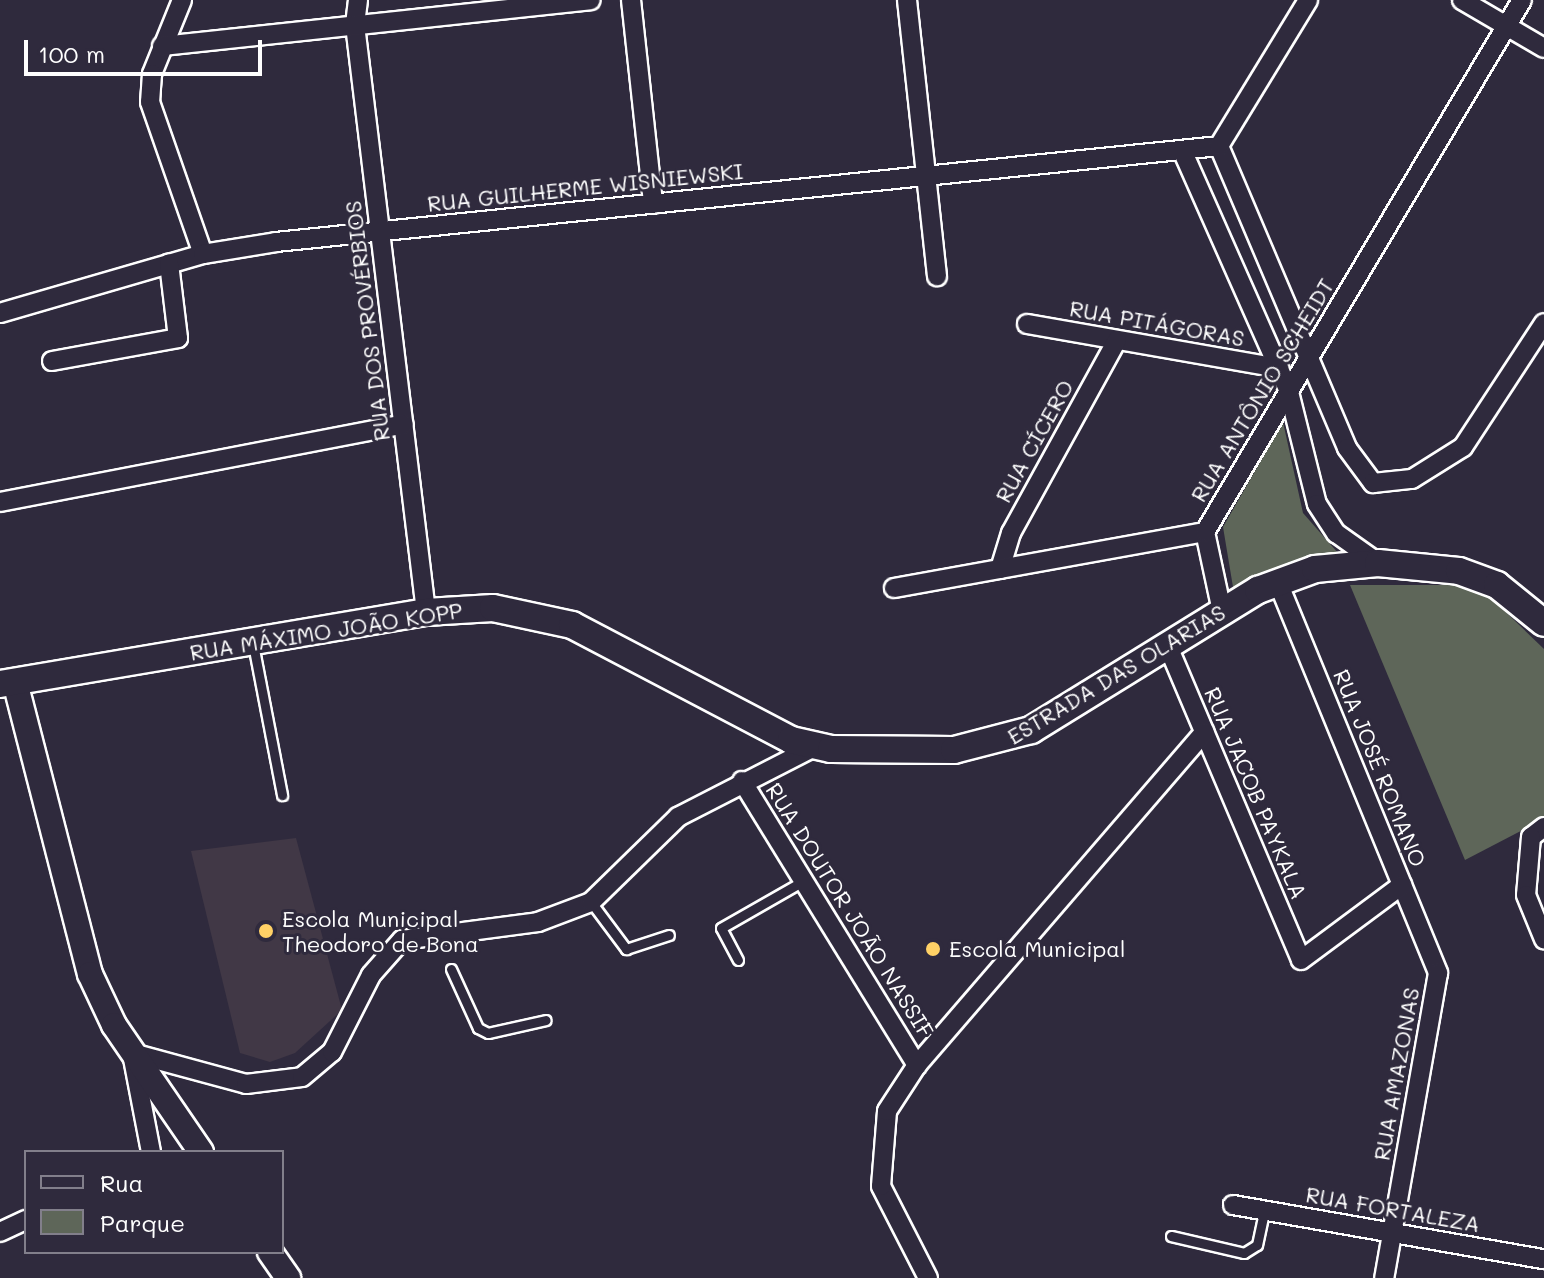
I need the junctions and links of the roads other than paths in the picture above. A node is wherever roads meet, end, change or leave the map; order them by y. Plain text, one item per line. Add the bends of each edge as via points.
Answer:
1 (182, 0) edge
2 (358, 0) edge
3 (591, 0) edge
4 (631, 0) edge
5 (907, 0) edge
6 (1308, 0) edge
7 (1462, 0) edge
8 (1522, 0) edge
9 (355, 25) junction
10 (1507, 26) junction
11 (162, 46) junction
12 (1544, 48) edge
13 (1219, 146) junction
14 (1182, 150) junction
15 (926, 176) junction
16 (653, 204) junction
17 (380, 232) junction
18 (203, 254) junction
19 (169, 264) junction
20 (937, 276) dead end
21 (0, 313) edge
22 (1544, 323) edge
23 (1027, 324) dead end
24 (1117, 340) junction
25 (1309, 359) junction
26 (52, 361) dead end
27 (1279, 368) junction
28 (1289, 392) junction
29 (404, 424) junction
30 (0, 502) edge
31 (1205, 532) junction
32 (1378, 563) junction
33 (1000, 569) junction
34 (1277, 580) junction
35 (894, 588) dead end
36 (1222, 611) junction
37 (426, 612) junction
38 (1544, 623) edge
39 (253, 641) junction
40 (1167, 644) junction
41 (8, 683) edge
42 (1204, 732) junction
43 (814, 747) junction
44 (742, 781) junction
45 (282, 795) dead end
46 (1544, 827) edge
47 (804, 881) junction
48 (1402, 885) junction
49 (591, 902) junction
50 (669, 935) dead end
51 (1544, 939) edge
52 (738, 960) dead end
53 (451, 969) dead end
54 (1438, 973) joint
55 (546, 1020) dead end
56 (132, 1053) junction
57 (917, 1065) junction
58 (151, 1150) edge
59 (200, 1150) edge
60 (1233, 1205) dead end
61 (1264, 1211) junction
62 (24, 1221) edge
63 (0, 1232) edge
64 (1392, 1233) junction
65 (1171, 1236) dead end
66 (271, 1254) edge
67 (1544, 1259) edge
68 (288, 1278) edge
69 (928, 1278) edge
70 (1384, 1278) edge

1 - 11 street
2 - 9 street, RUA DOS PROVÉRBIOS
3 - 9 street
4 - 16 street
5 - 15 street
6 - 13 street
7 - 10 street
8 - 10 street, RUA ANTÔNIO SCHEIDT
9 - 11 street
9 - 17 street, RUA DOS PROVÉRBIOS
10 - 12 street
10 - 25 street, RUA ANTÔNIO SCHEIDT
11 - 18 street via 150,89 152,116
13 - 14 street, RUA GUILHERME WISNIEWSKI
13 - 25 street
14 - 15 street, RUA GUILHERME WISNIEWSKI
14 - 27 street
15 - 16 street, RUA GUILHERME WISNIEWSKI
15 - 20 street
16 - 17 street, RUA GUILHERME WISNIEWSKI
17 - 18 street, RUA GUILHERME WISNIEWSKI
17 - 29 street, RUA DOS PROVÉRBIOS
18 - 19 street, RUA GUILHERME WISNIEWSKI
19 - 21 street, RUA GUILHERME WISNIEWSKI
19 - 26 street via 178,338
22 - 25 street via 1463,447 1412,479 1373,483 1355,466
23 - 24 street, RUA PITÁGORAS
24 - 27 street, RUA PITÁGORAS
24 - 33 street, RUA CÍCERO via 1011,533
25 - 28 street, RUA ANTÔNIO SCHEIDT
27 - 28 street
28 - 31 street, RUA ANTÔNIO SCHEIDT
28 - 32 street via 1317,504 1336,533
29 - 30 street
29 - 37 street, RUA DOS PROVÉRBIOS
31 - 33 street, RUA ANTÔNIO SCHEIDT
31 - 36 street
32 - 34 main road, ESTRADA DAS OLARIAS
32 - 38 main road, ESTRADA DAS OLARIAS via 1480,577
33 - 35 street, RUA ANTÔNIO SCHEIDT
34 - 36 main road, ESTRADA DAS OLARIAS
34 - 48 street, RUA JOSÉ ROMANO
36 - 40 main road, ESTRADA DAS OLARIAS
37 - 39 main road, RUA MÁXIMO JOÃO KOPP
37 - 43 main road, RUA MÁXIMO JOÃO KOPP via 493,608 553,618 763,729
39 - 41 main road, RUA MÁXIMO JOÃO KOPP
39 - 45 lane
40 - 42 street, RUA JACOB PAYKALA
40 - 43 main road, ESTRADA DAS OLARIAS via 996,744
41 - 56 street via 90,974
42 - 48 street, RUA JACOB PAYKALA via 1301,960
42 - 57 street
43 - 44 street, ESTRADA DAS OLARIAS
44 - 47 street, RUA DOUTOR JOÃO NASSIF
44 - 49 street, ESTRADA DAS OLARIAS via 678,817
46 - 51 street via 1531,837 1526,895
47 - 52 lane via 721,928
47 - 57 street, RUA DOUTOR JOÃO NASSIF
48 - 54 street, RUA JOSÉ ROMANO
49 - 50 lane via 626,949
49 - 56 street, ESTRADA DAS OLARIAS via 538,922 402,940 376,967 332,1052 286,1083 246,1084
53 - 55 lane via 478,1028 488,1033
54 - 64 street, RUA AMAZONAS
56 - 58 street
56 - 59 street
57 - 69 street via 887,1111 879,1164 887,1208
60 - 61 street, RUA FORTALEZA
61 - 64 street, RUA FORTALEZA
61 - 65 lane via 1257,1245 1244,1253
62 - 63 street
64 - 67 street, RUA FORTALEZA
64 - 70 street, RUA AMAZONAS
66 - 68 street

